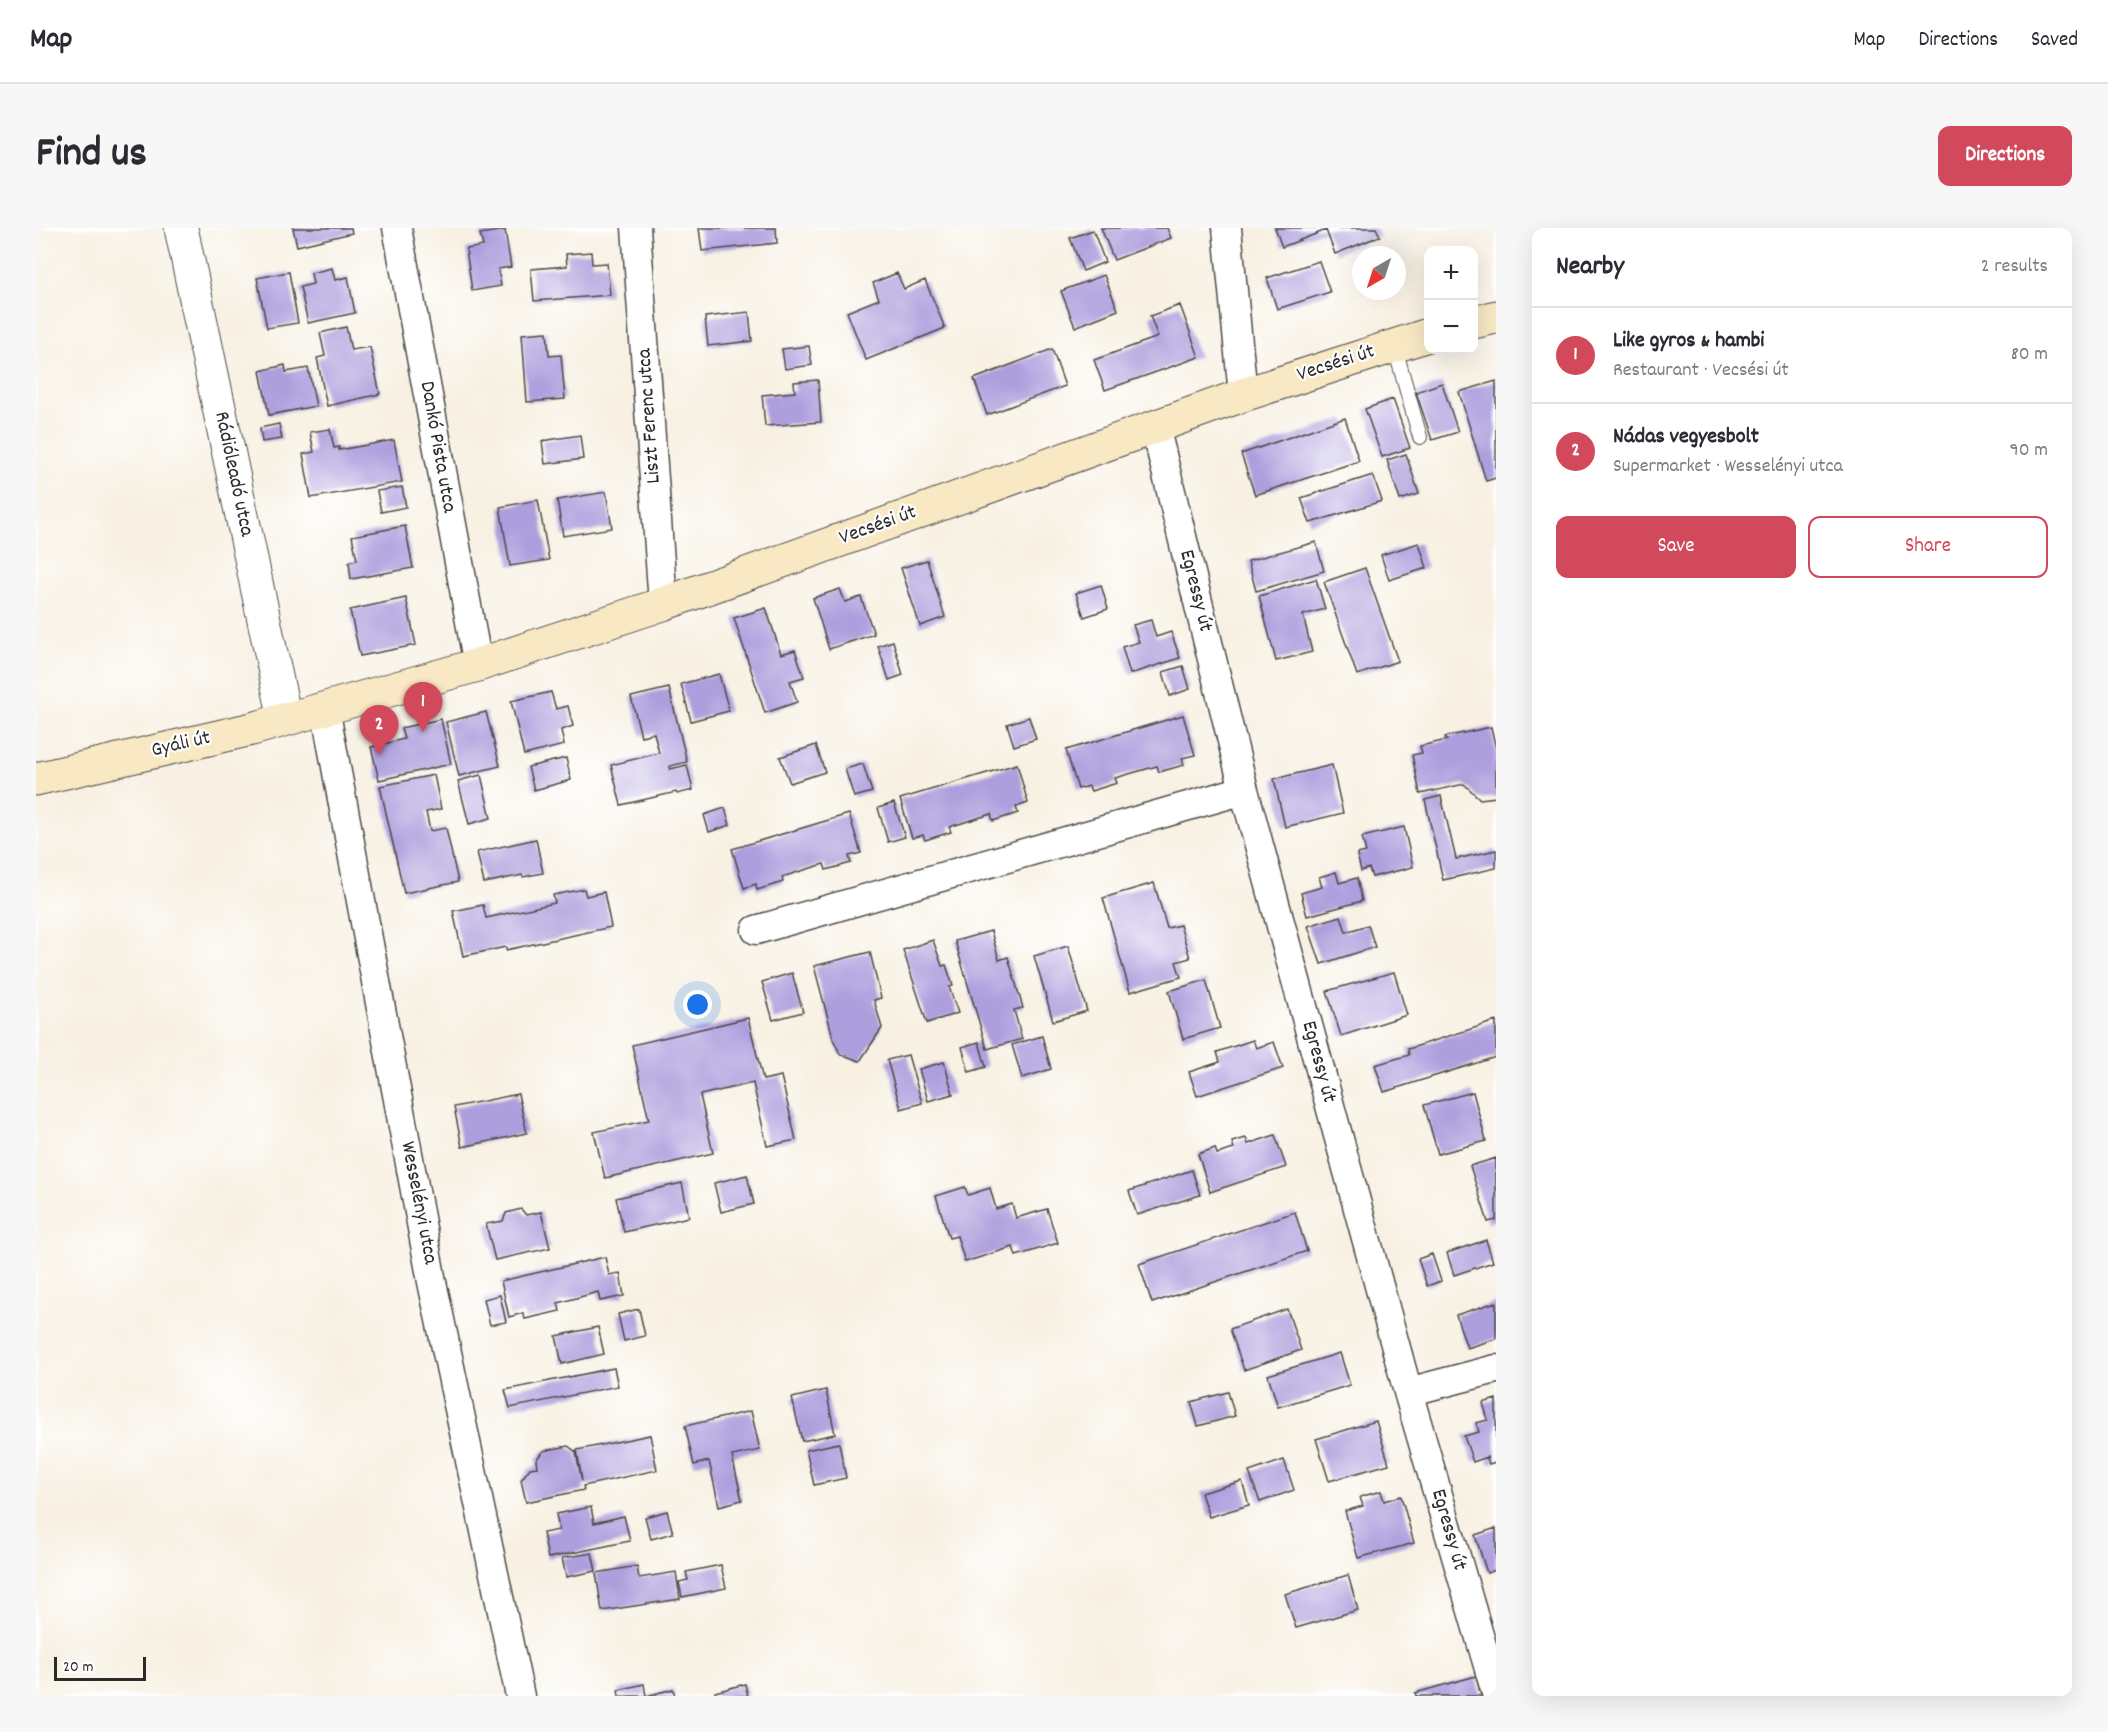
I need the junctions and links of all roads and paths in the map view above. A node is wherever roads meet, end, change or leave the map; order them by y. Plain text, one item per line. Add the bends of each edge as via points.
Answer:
1 (181, 228) edge
2 (397, 228) edge
3 (636, 228) edge
4 (1227, 228) edge
5 (1496, 317) edge
6 (1478, 321) edge
7 (1424, 336) edge
8 (1394, 345) junction
9 (1243, 395) junction
10 (1155, 426) junction
11 (1420, 437) dead end
12 (663, 604) junction
13 (478, 665) junction
14 (325, 708) junction
15 (285, 719) junction
16 (36, 779) edge
17 (1244, 790) junction
18 (756, 930) dead end
19 (1496, 1369) edge
20 (1408, 1392) junction
21 (1496, 1693) edge
22 (520, 1696) edge

1 - 15 street, Rádióleadó utca
2 - 13 street, Dankó Pista utca
3 - 12 street, Liszt Ferenc utca
4 - 9 street
5 - 6 main road
7 - 8 main road, Vecsési út
8 - 9 main road, Vecsési út
8 - 11 lane
9 - 10 main road, Vecsési út
10 - 12 main road, Vecsési út
10 - 17 street, Egressy út
12 - 13 main road, Vecsési út
13 - 14 main road, Vecsési út
14 - 15 main road, Gyáli út
14 - 22 street, Wesselényi utca via 432,1282
15 - 16 main road, Gyáli út
17 - 18 street
17 - 20 street, Egressy út
19 - 20 street
20 - 21 street, Egressy út

